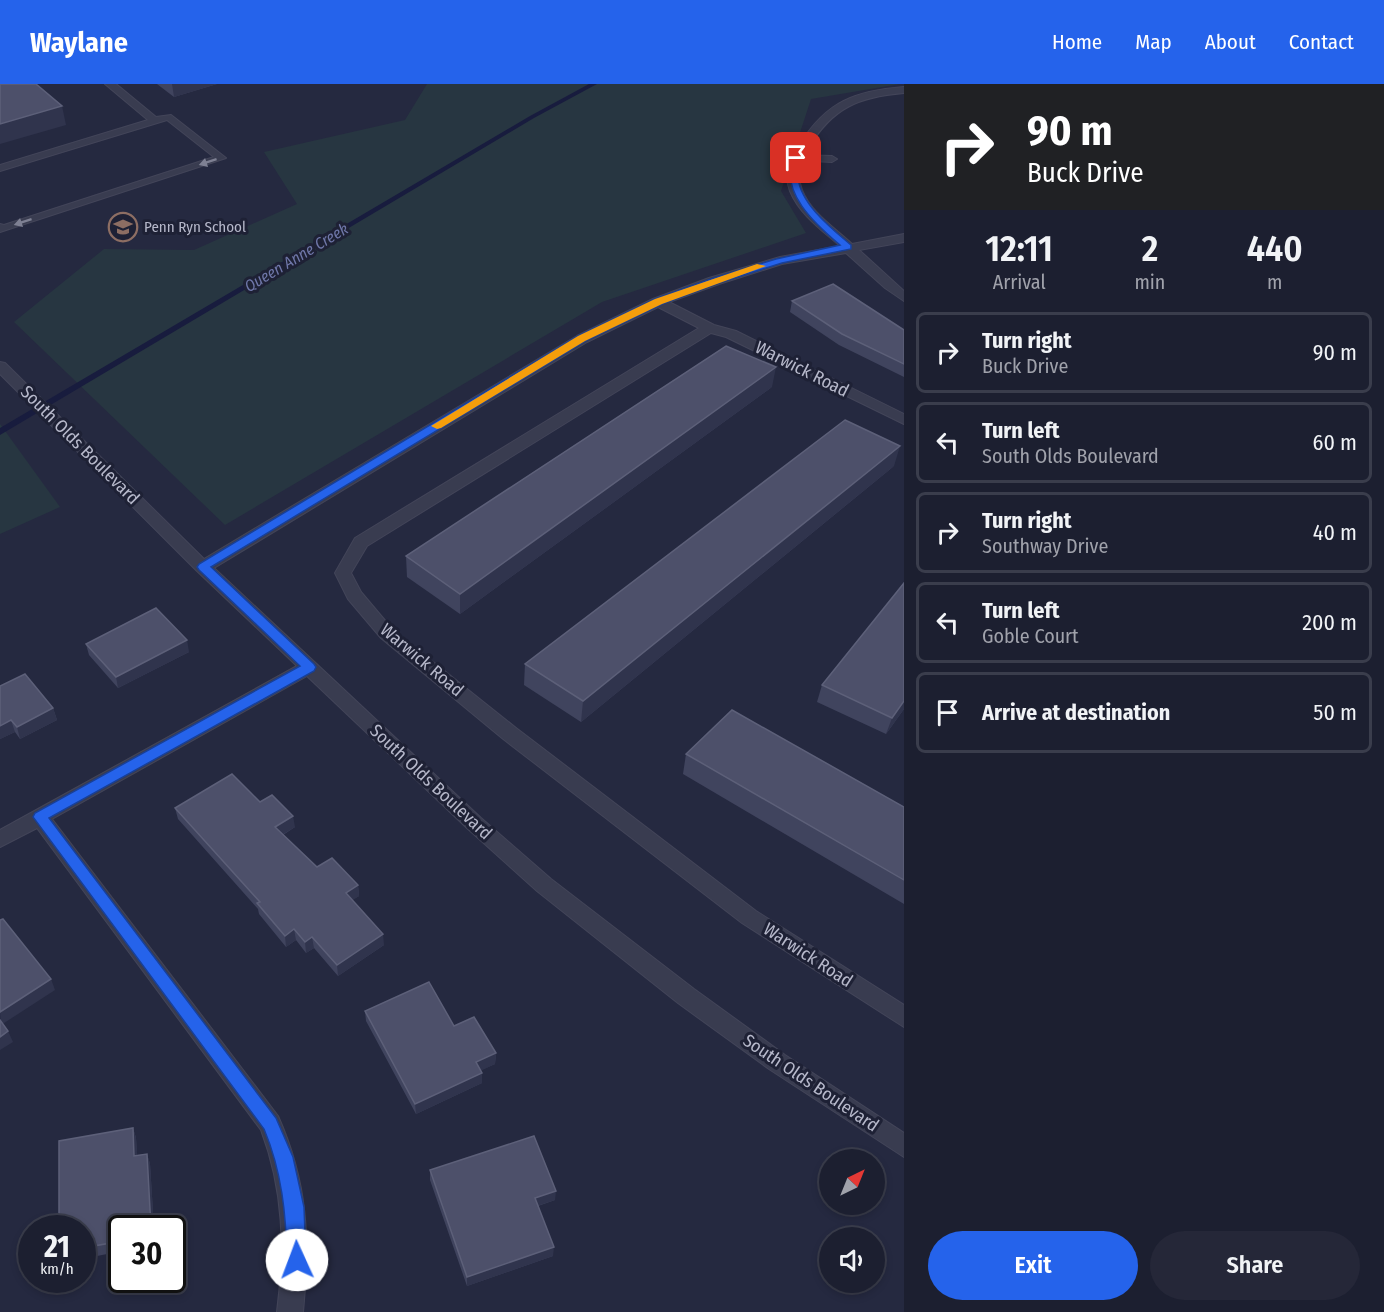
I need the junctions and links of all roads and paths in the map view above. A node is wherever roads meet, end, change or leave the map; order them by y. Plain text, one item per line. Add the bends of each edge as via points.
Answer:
1 (110, 84) edge
2 (904, 90) edge
3 (155, 121) junction
4 (796, 158) junction
5 (832, 159) dead end
6 (0, 168) edge
7 (0, 227) edge
8 (904, 238) edge
9 (848, 247) junction
10 (904, 297) edge
11 (658, 302) junction
12 (708, 328) junction
13 (5, 372) edge
14 (904, 420) edge
15 (203, 567) junction
16 (309, 667) junction
17 (40, 817) junction
18 (0, 839) edge
19 (904, 1017) edge
20 (904, 1146) edge
21 (290, 1312) edge

1 - 3 lane
2 - 4 street via 862,96 836,106 815,128
3 - 6 lane
3 -> 7 lane via 168,117 221,158
4 - 5 lane
4 - 9 street via 793,178 801,198
8 - 9 street
9 - 10 street via 879,279
9 - 11 street via 780,261
11 - 12 street
11 - 15 street via 582,339
12 - 14 street, Warwick Road via 731,334
12 - 19 street, Warwick Road via 361,543 343,573 354,595 387,634 515,737 750,917
13 - 15 street, South Olds Boulevard
15 - 16 street, South Olds Boulevard
16 - 17 street
16 - 20 street, South Olds Boulevard via 544,885 768,1056
17 - 18 street
17 - 21 street via 270,1124 284,1157 294,1207 297,1260

